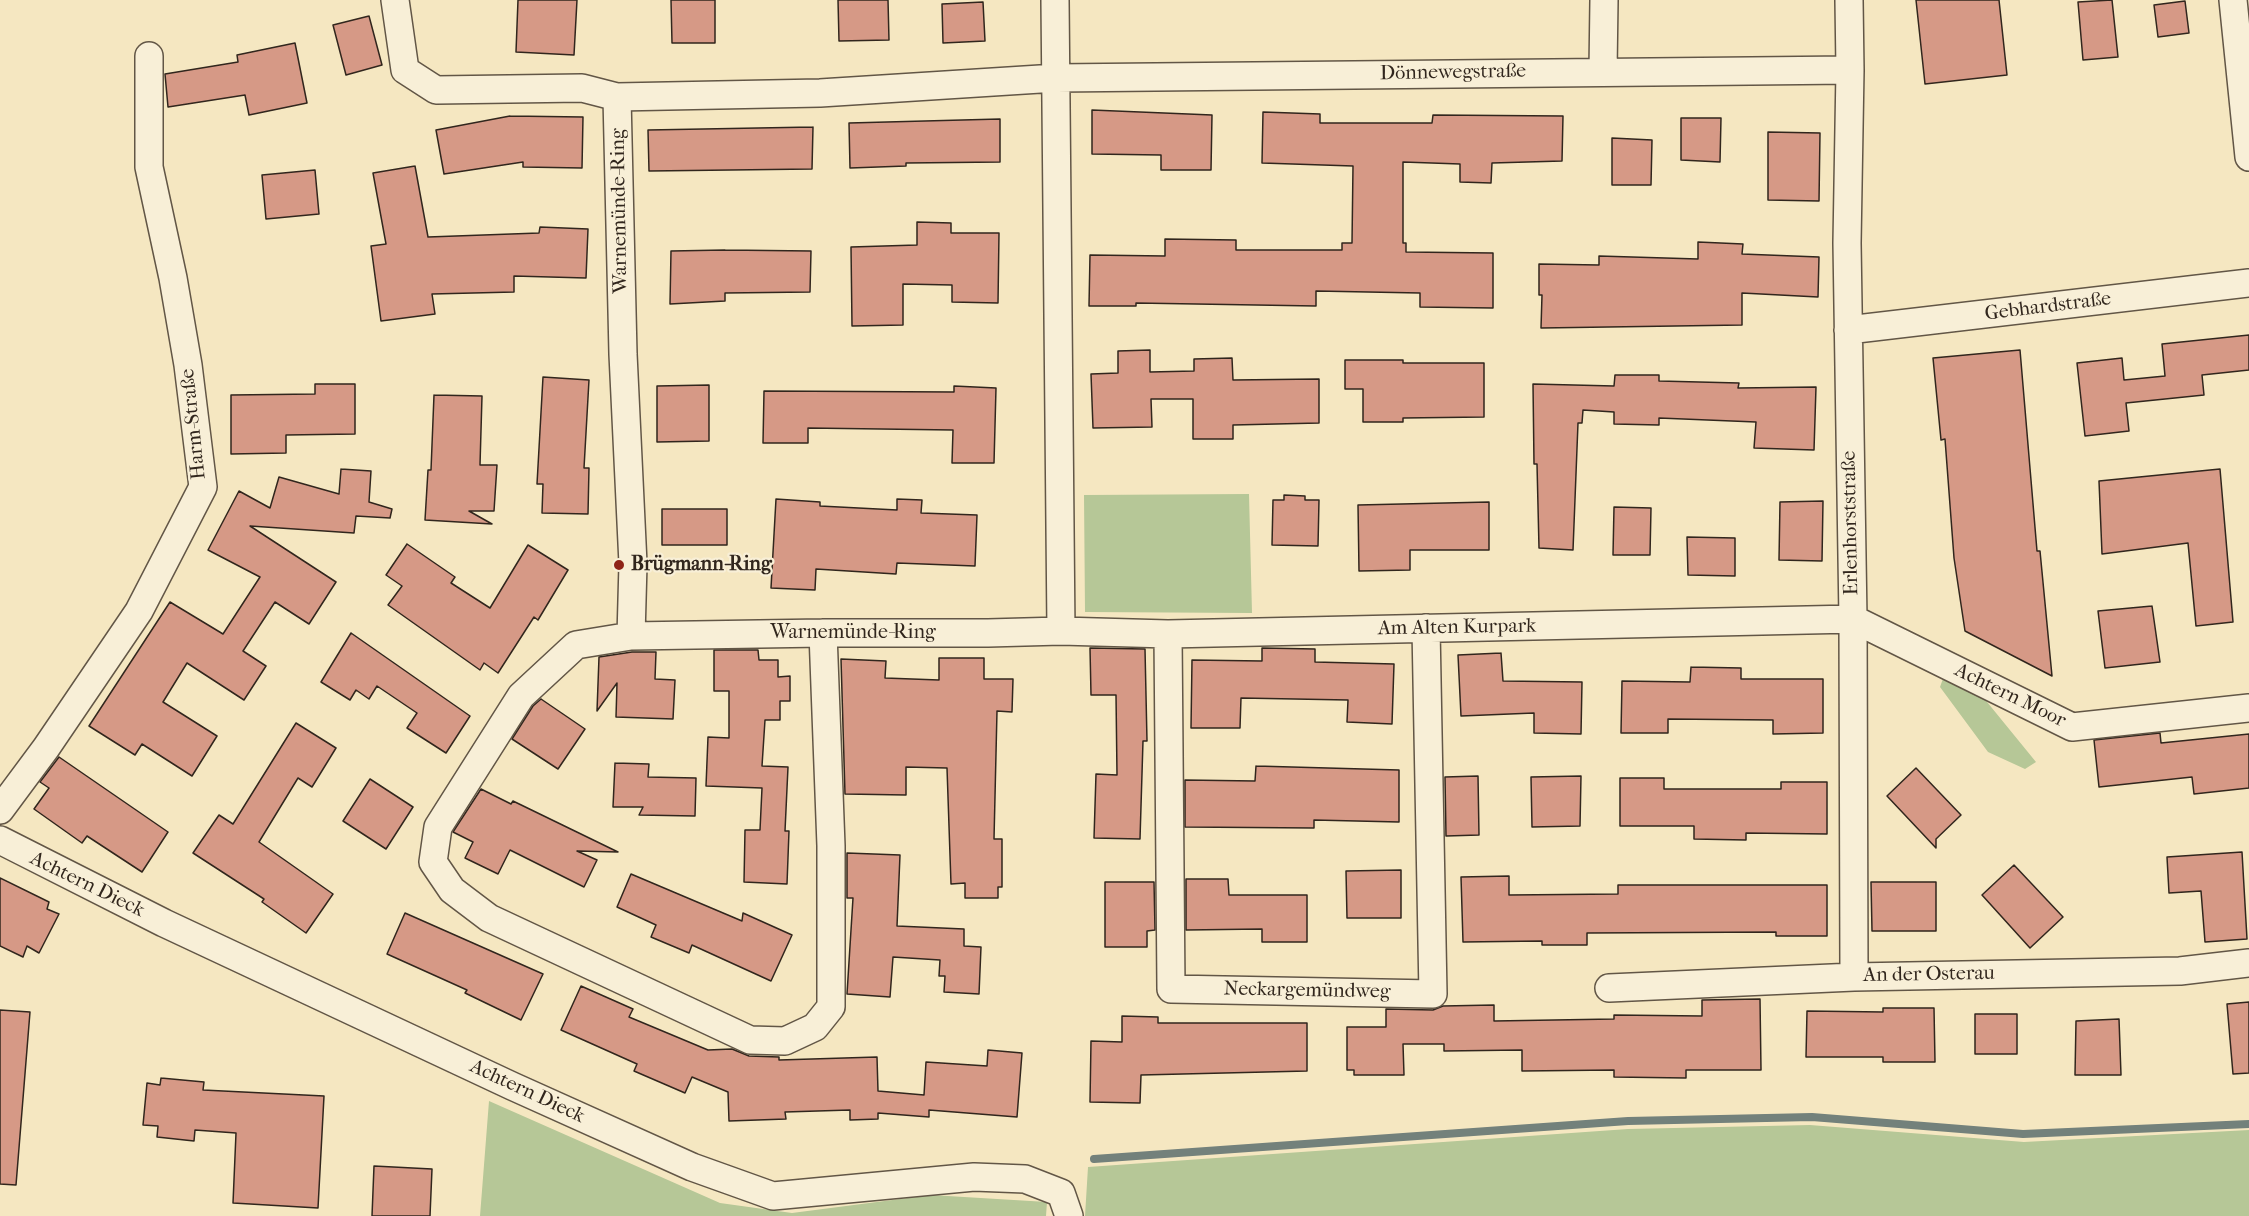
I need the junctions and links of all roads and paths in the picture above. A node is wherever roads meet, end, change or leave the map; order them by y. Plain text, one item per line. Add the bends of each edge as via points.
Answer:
1 (395, 0) edge
2 (1055, 0) edge
3 (1604, 0) edge
4 (1849, 0) edge
5 (2233, 0) edge
6 (149, 56) dead end
7 (1850, 70) junction
8 (1603, 71) junction
9 (1056, 78) junction
10 (617, 97) junction
11 (2249, 157) edge
12 (2249, 283) edge
13 (1848, 330) junction
14 (1852, 619) junction
15 (1426, 628) junction
16 (1061, 631) junction
17 (823, 633) junction
18 (1168, 634) junction
19 (631, 636) junction
20 (2249, 708) edge
21 (0, 810) edge
22 (0, 840) edge
23 (2249, 963) edge
24 (1854, 976) junction
25 (1608, 988) dead end
26 (1069, 1216) edge

1 - 10 street via 405,70 436,90 582,88
2 - 9 street
3 - 8 street
4 - 7 street, Erlenhorststraße
5 - 11 street
6 - 21 street, Harm-Straße via 148,167 188,365 203,487 139,611
7 - 8 street, Dönnewegstraße
7 - 13 street, Erlenhorststraße
8 - 9 street, Dönnewegstraße
9 - 10 street via 820,93
9 - 16 street
10 - 19 street, Warnemünde-Ring via 633,564
12 - 13 street, Gebhardstraße
13 - 14 street, Erlenhorststraße
14 - 15 street, Am Alten Kurpark
14 - 20 street, Achtern Moor via 2072,727
14 - 24 street, Erlenhorststraße
15 - 18 street, Am Alten Kurpark
15 - 18 street, Neckargemündweg via 1433,994 1171,989
16 - 17 street, Warnemünde-Ring
16 - 18 street, Am Alten Kurpark
17 - 19 street, Warnemünde-Ring
17 - 19 street via 831,846 831,1007 815,1027 785,1041 750,1040 489,918 452,890 433,862 438,826 521,696 576,645
22 - 26 street, Achtern Dieck via 164,923 512,1086 692,1167 773,1196 974,1177 1025,1179 1061,1193
23 - 24 street, An der Osterau via 2180,971
24 - 25 street, An der Osterau

